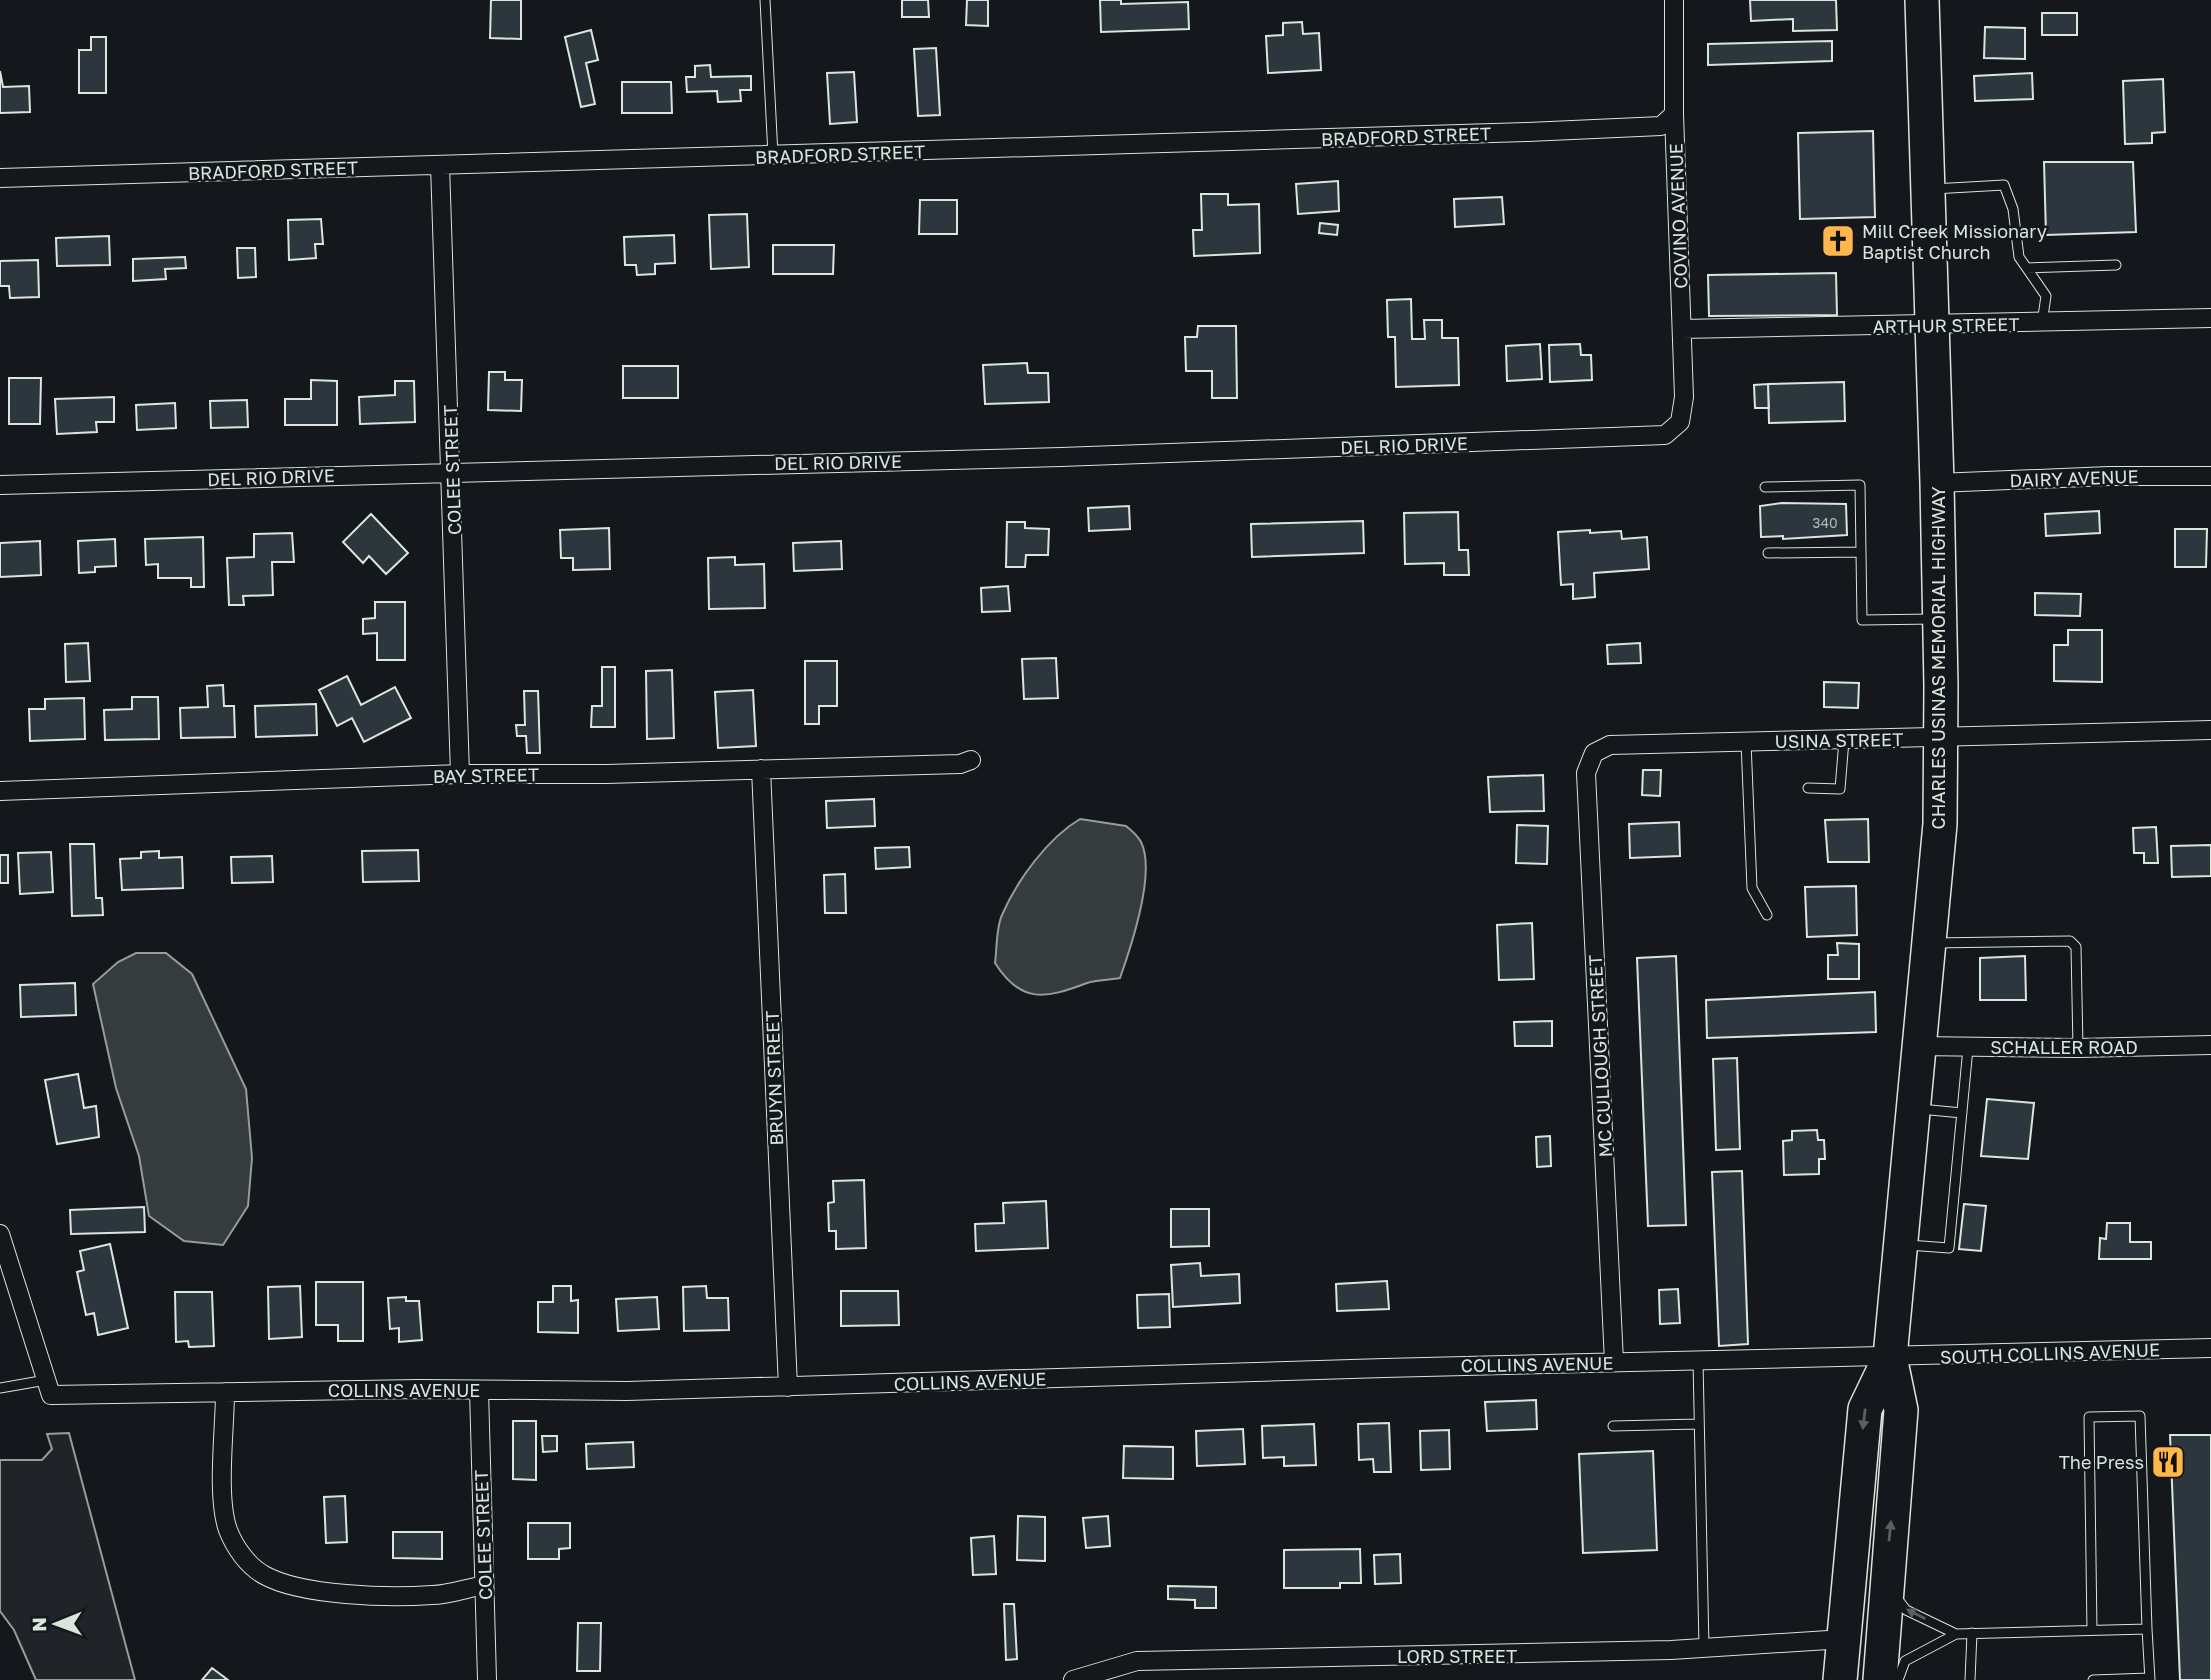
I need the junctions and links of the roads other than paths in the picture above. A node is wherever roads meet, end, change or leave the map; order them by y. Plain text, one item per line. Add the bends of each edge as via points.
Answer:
1 (765, 0) edge
2 (1674, 0) edge
3 (1922, 0) edge
4 (1674, 114) junction
5 (773, 157) junction
6 (440, 165) junction
7 (0, 178) edge
8 (1928, 189) junction
9 (2116, 265) dead end
10 (2027, 268) junction
11 (2211, 318) edge
12 (2042, 323) junction
13 (1932, 326) junction
14 (1682, 329) junction
15 (1674, 430) joint
16 (453, 471) junction
17 (2211, 476) edge
18 (1937, 483) junction
19 (0, 485) edge
20 (1765, 487) dead end
21 (1861, 552) junction
22 (1768, 553) dead end
23 (1940, 618) junction
24 (2211, 730) edge
25 (1941, 738) junction
26 (1844, 740) junction
27 (1746, 742) junction
28 (1594, 753) joint
29 (971, 760) dead end
30 (761, 769) junction
31 (460, 774) junction
32 (1808, 788) dead end
33 (0, 791) edge
34 (1768, 915) dead end
35 (1928, 943) junction
36 (2211, 1045) edge
37 (1917, 1046) junction
38 (1968, 1048) junction
39 (2078, 1048) junction
40 (1912, 1108) junction
41 (1962, 1113) junction
42 (0, 1234) edge
43 (1899, 1245) junction
44 (2211, 1348) edge
45 (1890, 1357) junction
46 (1698, 1361) junction
47 (1614, 1362) junction
48 (788, 1387) junction
49 (0, 1388) edge
50 (49, 1388) junction
51 (479, 1390) junction
52 (225, 1392) junction
53 (1698, 1424) junction
54 (1613, 1426) dead end
55 (1885, 1583) junction
56 (484, 1585) junction
57 (2147, 1629) junction
58 (2092, 1630) junction
59 (1972, 1633) junction
60 (1956, 1634) junction
61 (1843, 1639) junction
62 (1704, 1648) junction
63 (2150, 1679) edge
64 (487, 1680) edge
65 (1073, 1680) edge
66 (1840, 1680) edge
67 (1880, 1680) edge
68 (1898, 1680) edge
69 (1970, 1680) edge
70 (2093, 1680) edge

1 - 5 lane
2 - 4 street, COVINO AVENUE
3 - 8 highway, CHARLES USINAS MEMORIAL HIGHWAY
4 - 5 street, BRADFORD STREET via 1661,126
4 - 14 street, COVINO AVENUE
5 - 6 street, BRADFORD STREET
6 - 7 street, BRADFORD STREET
6 - 16 street, COLEE STREET
8 - 10 lane via 2004,186 2013,209 2019,257
8 - 13 highway, CHARLES USINAS MEMORIAL HIGHWAY
9 - 10 lane
10 - 12 lane via 2046,296
11 - 12 street, ARTHUR STREET
12 - 13 street, ARTHUR STREET
13 - 14 street, ARTHUR STREET
13 - 18 highway, CHARLES USINAS MEMORIAL HIGHWAY
14 - 15 street, COVINO AVENUE via 1684,397
15 - 16 street, DEL RIO DRIVE via 1665,435 1563,441
16 - 19 street, DEL RIO DRIVE
16 - 31 street, COLEE STREET
17 - 18 street, DAIRY AVENUE
18 - 23 highway, CHARLES USINAS MEMORIAL HIGHWAY
20 - 21 lane via 1860,485
21 - 22 lane
21 - 23 lane via 1862,620
23 - 25 highway, CHARLES USINAS MEMORIAL HIGHWAY
24 - 25 street, USINA STREET
25 - 26 street, USINA STREET
25 - 35 highway, CHARLES USINAS MEMORIAL HIGHWAY via 1940,824
26 - 27 street, USINA STREET
26 - 32 lane via 1840,789
27 - 28 street, USINA STREET via 1610,745
27 - 34 lane via 1752,888
28 - 47 street, MC CULLOUGH STREET via 1586,773
29 - 30 street, BAY STREET via 960,764
30 - 31 street, BAY STREET
30 - 48 street, BRUYN STREET
31 - 33 street, BAY STREET
35 - 37 highway, CHARLES USINAS MEMORIAL HIGHWAY
35 - 39 lane via 2070,941 2076,947
36 - 39 street, SCHALLER ROAD
37 - 38 street, SCHALLER ROAD
37 - 40 highway, CHARLES USINAS MEMORIAL HIGHWAY
38 - 39 street, SCHALLER ROAD
38 - 41 lane
40 - 41 lane
40 - 43 highway, CHARLES USINAS MEMORIAL HIGHWAY
41 - 43 lane via 1949,1248
42 - 50 street
43 - 45 highway, CHARLES USINAS MEMORIAL HIGHWAY
44 - 45 street, SOUTH COLLINS AVENUE
45 - 46 street, COLLINS AVENUE
55 -> 45 highway, CHARLES USINAS MEMORIAL HIGHWAY via 1900,1410
45 -> 61 highway, CHARLES USINAS MEMORIAL HIGHWAY via 1865,1409
46 - 47 street, COLLINS AVENUE
46 - 53 lane
47 - 48 street, COLLINS AVENUE
48 - 51 street, COLLINS AVENUE
49 - 50 lane
50 - 52 street, COLLINS AVENUE
51 - 52 street, COLLINS AVENUE
51 - 56 street, COLEE STREET
52 - 56 street via 223,1507 238,1550 262,1574 282,1584 343,1593 435,1595
53 - 54 lane
53 - 62 lane
60 -> 55 lane via 1906,1610
55 - 67 highway, CHARLES USINAS MEMORIAL HIGHWAY
56 - 64 street, COLEE STREET
57 - 58 lane
57 - 58 lane via 2140,1416 2115,1416 2089,1417
57 - 63 lane
58 - 59 lane
59 - 60 lane
59 - 69 lane
60 - 68 lane via 1905,1661
61 - 62 street, LORD STREET
61 - 66 highway, CHARLES USINAS MEMORIAL HIGHWAY
62 - 65 street, LORD STREET via 1466,1657 1137,1661
63 - 70 lane

